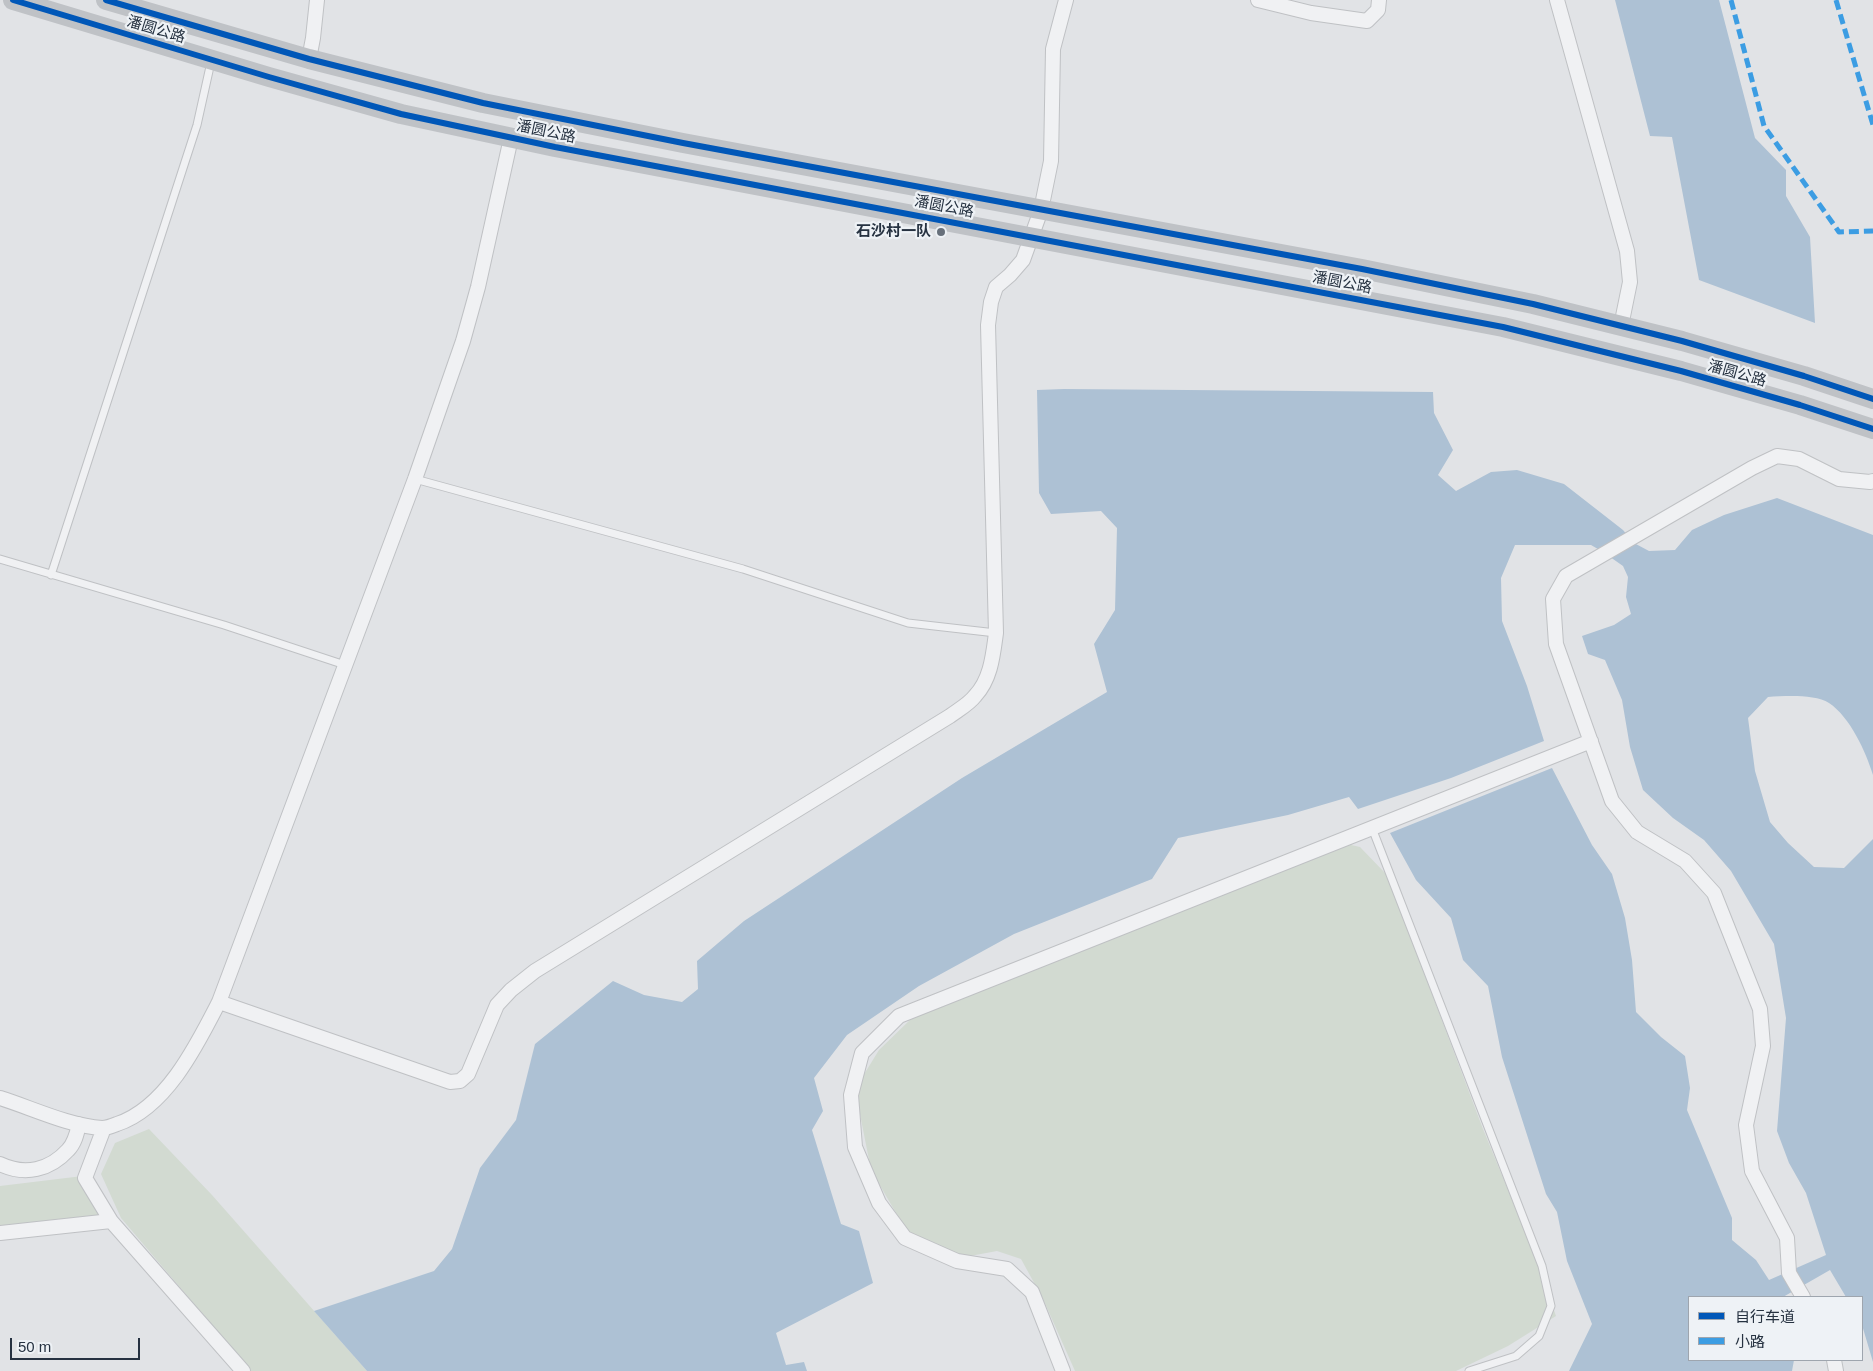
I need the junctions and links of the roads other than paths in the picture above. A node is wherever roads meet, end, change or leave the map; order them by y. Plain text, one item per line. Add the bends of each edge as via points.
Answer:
1 (13, 0) edge
2 (106, 0) edge
3 (317, 0) edge
4 (1066, 0) edge
5 (1258, 0) edge
6 (1379, 0) edge
7 (1557, 0) edge
8 (309, 58) junction
9 (211, 60) junction
10 (511, 138) junction
11 (1041, 210) junction
12 (1031, 236) junction
13 (1620, 326) junction
14 (1873, 399) edge
15 (1873, 429) edge
16 (415, 479) junction
17 (1873, 480) edge
18 (0, 559) edge
19 (51, 575) junction
20 (996, 633) junction
21 (345, 665) junction
22 (1591, 741) junction
23 (1372, 828) junction
24 (219, 1002) junction
25 (0, 1098) edge
26 (79, 1124) junction
27 (104, 1128) junction
28 (0, 1164) edge
29 (110, 1221) junction
30 (0, 1233) edge
31 (1802, 1296) edge
32 (242, 1371) edge
33 (1063, 1371) edge
34 (1469, 1371) edge

1 - 9 main road, 潘圆公路
2 - 8 main road, 潘圆公路
3 - 8 street
4 - 11 street via 1053,49 1051,161
5 - 6 street via 1310,13 1367,21 1378,10
7 - 13 street via 1627,251 1630,282
8 - 11 main road, 潘圆公路 via 483,103
9 - 10 main road, 潘圆公路 via 401,114
9 - 19 lane via 196,125
10 - 12 main road, 潘圆公路
10 - 16 street via 476,296
11 - 12 street
11 - 13 main road, 潘圆公路 via 1362,269 1533,304
12 - 15 main road, 潘圆公路 via 1503,327 1681,371
12 - 20 street via 1023,260 996,287 988,325
13 - 14 main road, 潘圆公路 via 1804,376
16 - 20 lane via 743,569 908,623
16 - 21 street
17 - 22 street via 1839,479 1799,459 1777,456 1566,576 1552,599 1556,644
18 - 19 lane
19 - 21 lane via 224,624
20 - 24 street via 993,660 986,680 976,696 950,716 535,971 512,990 497,1005 468,1074 460,1081 450,1082
21 - 24 street
22 - 23 street
22 - 31 street via 1612,801 1637,832 1684,861 1714,893 1760,1009 1763,1046 1746,1125 1752,1171 1787,1238 1789,1273
23 - 33 street via 899,1016 862,1053 851,1094 855,1147 879,1203 905,1238 957,1261 1007,1269 1032,1292
23 - 34 lane via 1542,1266 1551,1306 1539,1336 1516,1356
24 - 27 street via 196,1046 168,1085 145,1110
25 - 26 street
26 - 27 street
26 - 28 street via 68,1150 47,1166 32,1172 9,1169
27 - 29 street via 85,1178
29 - 30 street
29 - 32 street

